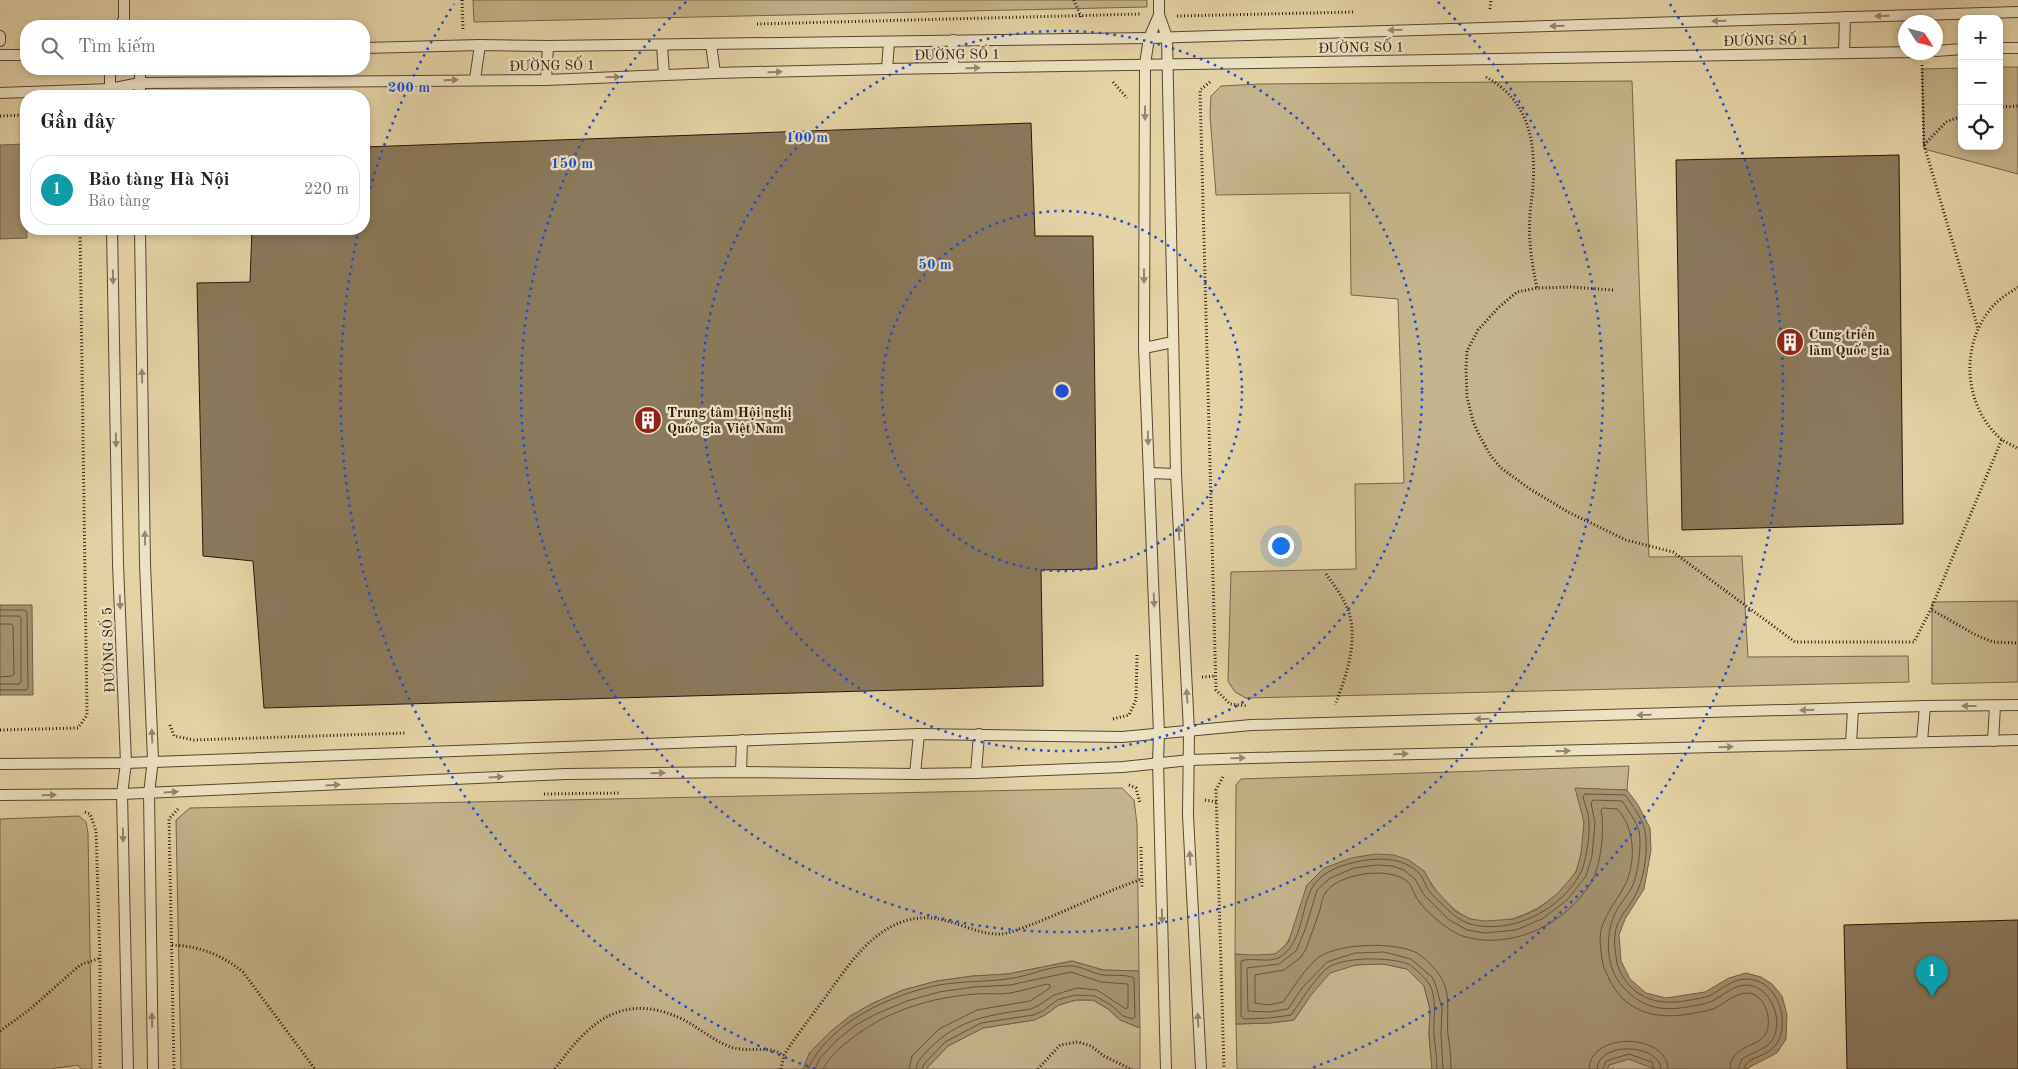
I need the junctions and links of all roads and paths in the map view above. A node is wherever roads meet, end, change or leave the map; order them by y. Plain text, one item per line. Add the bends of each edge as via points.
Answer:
1 (124, 0) edge
2 (462, 0) edge
3 (1074, 0) edge
4 (1159, 0) edge
5 (1491, 0) edge
6 (1490, 10) dead end
7 (2018, 12) edge
8 (1159, 15) junction
9 (1996, 15) edge
10 (1081, 16) dead end
11 (1958, 16) edge
12 (1844, 17) junction
13 (124, 20) edge
14 (463, 30) dead end
15 (0, 36) edge
16 (1166, 37) junction
17 (1149, 38) junction
18 (953, 40) junction
19 (0, 41) edge
20 (889, 42) junction
21 (480, 44) junction
22 (711, 44) junction
23 (662, 45) junction
24 (548, 46) junction
25 (370, 48) edge
26 (2003, 48) edge
27 (2018, 48) edge
28 (1958, 49) edge
29 (1943, 50) edge
30 (1844, 52) junction
31 (1898, 52) edge
32 (0, 55) edge
33 (20, 55) edge
34 (1922, 61) dead end
35 (1145, 64) junction
36 (1166, 65) junction
37 (953, 68) junction
38 (887, 70) junction
39 (716, 73) junction
40 (1481, 74) dead end
41 (110, 75) edge
42 (140, 75) edge
43 (664, 75) junction
44 (1216, 77) dead end
45 (475, 79) junction
46 (546, 80) junction
47 (1112, 81) dead end
48 (140, 83) junction
49 (110, 90) edge
50 (117, 90) edge
51 (140, 90) edge
52 (0, 93) edge
53 (20, 93) edge
54 (1127, 105) dead end
55 (2003, 106) edge
56 (2018, 106) edge
57 (20, 115) edge
58 (0, 116) edge
59 (1958, 118) edge
60 (1924, 145) junction
61 (80, 235) edge
62 (112, 235) edge
63 (140, 235) edge
64 (2018, 287) edge
65 (1537, 288) junction
66 (1613, 290) dead end
67 (1978, 328) junction
68 (1173, 342) junction
69 (1144, 348) junction
70 (2002, 439) junction
71 (2018, 448) edge
72 (1149, 473) junction
73 (1176, 474) junction
74 (1326, 574) dead end
75 (1932, 609) junction
76 (2018, 643) edge
77 (1137, 650) dead end
78 (1345, 704) dead end
79 (1326, 705) dead end
80 (1335, 705) junction
81 (2018, 705) edge
82 (1251, 706) dead end
83 (1925, 706) junction
84 (1995, 706) junction
85 (1853, 709) junction
86 (1105, 721) dead end
87 (168, 722) dead end
88 (0, 730) edge
89 (1189, 731) junction
90 (410, 733) dead end
91 (920, 734) junction
92 (979, 734) junction
93 (1160, 734) junction
94 (742, 740) junction
95 (2018, 740) edge
96 (1922, 741) junction
97 (1993, 741) junction
98 (1852, 744) junction
99 (153, 760) junction
100 (1190, 760) junction
101 (126, 762) junction
102 (1158, 762) junction
103 (0, 764) edge
104 (741, 772) junction
105 (976, 773) junction
106 (1224, 773) dead end
107 (916, 774) junction
108 (1124, 782) dead end
109 (149, 793) junction
110 (624, 793) dead end
111 (122, 794) junction
112 (535, 794) dead end
113 (0, 795) edge
114 (184, 804) dead end
115 (81, 810) dead end
116 (1140, 810) dead end
117 (1141, 840) dead end
118 (1142, 879) junction
119 (1142, 889) dead end
120 (172, 944) junction
121 (100, 958) junction
122 (0, 1031) edge
123 (784, 1055) junction
124 (100, 1069) edge
125 (128, 1069) edge
126 (153, 1069) edge
127 (174, 1069) edge
128 (315, 1069) edge
129 (555, 1069) edge
130 (781, 1069) edge
131 (1038, 1069) edge
132 (1131, 1069) edge
133 (1166, 1069) edge
134 (1201, 1069) edge
135 (1224, 1069) edge

1 - 13 lane
2 - 14 path
3 - 10 path
4 - 8 lane
5 - 6 path
7 - 9 lane, ĐƯỜNG SỐ 1
8 - 16 lane
8 - 17 lane
11 -> 12 lane, ĐƯỜNG SỐ 1
12 -> 16 lane, ĐƯỜNG SỐ 1
12 - 30 lane
15 - 19 lane
16 - 17 lane, ĐƯỜNG SỐ 1
16 - 36 lane
17 - 18 lane, ĐƯỜNG SỐ 1
17 - 35 lane
18 - 20 lane, ĐƯỜNG SỐ 1
18 - 37 lane
20 - 22 lane, ĐƯỜNG SỐ 1
20 - 38 lane
21 - 24 lane, ĐƯỜNG SỐ 1
21 - 25 lane, ĐƯỜNG SỐ 1
21 - 45 lane
22 - 23 lane, ĐƯỜNG SỐ 1
22 - 39 lane
23 - 24 lane, ĐƯỜNG SỐ 1
23 - 43 lane
24 - 46 lane
26 - 27 lane
28 - 29 lane
30 - 31 lane, ĐƯỜNG SỐ 1
30 - 36 lane, ĐƯỜNG SỐ 1
32 - 33 lane
34 - 60 path
35 - 36 lane, ĐƯỜNG SỐ 1
37 -> 35 lane, ĐƯỜNG SỐ 1
35 -> 69 lane
36 - 68 lane
37 - 38 lane, ĐƯỜNG SỐ 1
39 -> 38 lane, ĐƯỜNG SỐ 1
39 - 43 lane, ĐƯỜNG SỐ 1
40 - 65 path via 1515,100 1525,117 1532,143 1530,255
41 - 49 lane
42 - 48 lane
46 -> 43 lane, ĐƯỜNG SỐ 1
44 - 82 path via 1200,90 1216,690 1230,704
45 - 46 lane, ĐƯỜNG SỐ 1
48 -> 45 lane, ĐƯỜNG SỐ 1
47 - 54 path via 1127,96
48 - 50 lane, ĐƯỜNG SỐ 1
48 - 51 lane
52 - 53 lane, ĐƯỜNG SỐ 1
55 - 56 path
57 - 58 path
59 - 60 path via 1946,122
60 - 67 path
61 - 88 path via 87,715 78,728
62 -> 101 lane, ĐƯỜNG SỐ 5 via 118,564
99 -> 63 lane via 145,564
64 - 67 path via 1996,303
65 - 66 path
65 - 75 path via 1517,292 1498,308 1478,330 1468,351 1467,397 1473,420 1491,456 1501,468 1568,512 1626,540 1673,552 1795,642 1914,642
67 - 70 path via 1970,357 1971,387 1982,416
68 - 69 lane
68 - 73 lane
69 -> 72 lane
70 - 71 path
70 - 75 path
72 - 73 lane
72 -> 93 lane
89 -> 73 lane
74 - 80 path via 1348,610 1352,631 1344,683
75 - 76 path via 1993,642
77 - 86 path via 1136,700 1129,715
78 - 80 path
79 - 80 path
81 - 84 lane
84 -> 83 lane
83 - 85 lane
83 - 96 lane
84 - 97 lane
85 -> 89 lane via 1251,725
85 - 98 lane
87 - 90 path via 174,736 194,740
89 - 93 lane
89 - 100 lane
91 - 92 lane
91 - 94 lane
91 - 107 lane
92 - 93 lane via 1122,737
92 - 105 lane
93 - 102 lane
94 - 99 lane
94 - 104 lane
95 - 97 lane
96 - 97 lane
96 - 98 lane
100 -> 98 lane
99 - 101 lane
99 - 109 lane
100 - 102 lane
134 -> 100 lane via 1188,815
101 - 103 lane
101 - 111 lane, ĐƯỜNG SỐ 5
102 - 105 lane via 1123,767
102 -> 133 lane
104 - 107 lane
109 -> 104 lane via 566,774
105 - 107 lane
106 - 135 path via 1216,790
108 - 116 path via 1136,788
109 - 111 lane
126 -> 109 lane
110 - 112 path
113 -> 111 lane
111 -> 125 lane, ĐƯỜNG SỐ 5
114 - 120 path via 170,819
115 - 121 path via 90,814 96,831
117 - 118 path
118 - 119 path
118 - 123 path via 1002,934 924,917 905,920 876,938 841,974
120 - 127 path
120 - 128 path via 203,948 228,960 243,972
121 - 122 path via 80,965
121 - 124 path
123 - 129 path via 770,1050 741,1050 709,1037 680,1019 634,1009 617,1011 592,1026
123 - 130 path
131 - 132 path via 1060,1045 1078,1042

